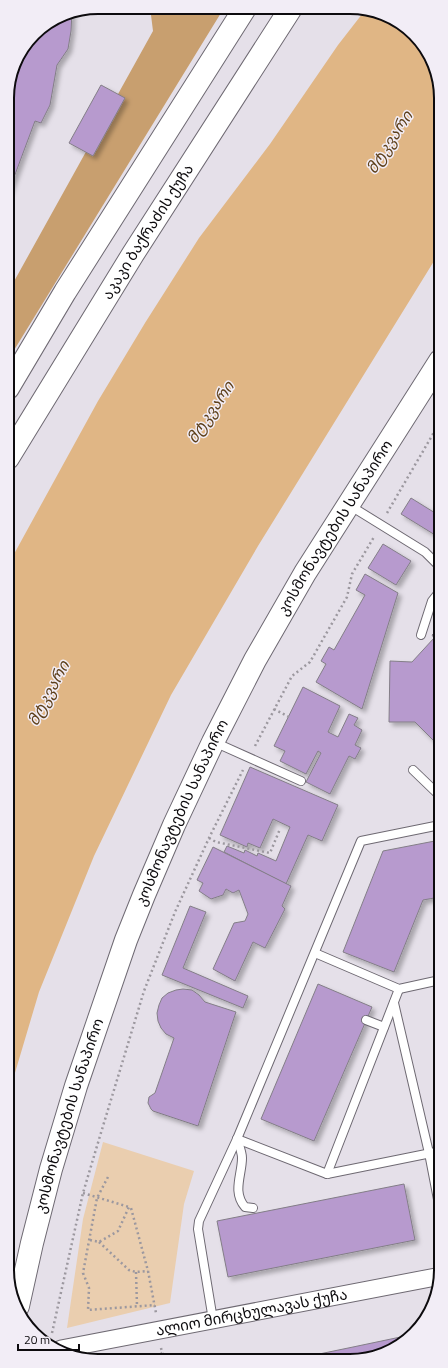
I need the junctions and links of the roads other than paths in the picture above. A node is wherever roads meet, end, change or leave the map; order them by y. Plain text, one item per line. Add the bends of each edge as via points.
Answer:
1 (241, 14) edge
2 (288, 14) edge
3 (434, 370) edge
4 (14, 378) edge
5 (14, 448) edge
6 (348, 504) junction
7 (434, 561) edge
8 (434, 598) edge
9 (421, 635) dead end
10 (213, 742) junction
11 (413, 770) dead end
12 (301, 781) dead end
13 (434, 790) edge
14 (434, 826) edge
15 (315, 953) junction
16 (434, 981) edge
17 (400, 989) junction
18 (394, 1003) junction
19 (366, 1020) dead end
20 (384, 1027) junction
21 (237, 1139) junction
22 (434, 1152) edge
23 (429, 1153) junction
24 (327, 1174) junction
25 (434, 1179) edge
26 (253, 1208) dead end
27 (434, 1277) edge
28 (19, 1300) edge
29 (213, 1320) junction
30 (56, 1342) edge
31 (83, 1352) edge

1 - 4 main road
2 - 5 main road, აკაკი ბაქრაძის ქუჩა via 133,254
3 - 6 main road, კოსმონავტების სანაპირო
6 - 7 lane via 426,552
6 - 10 main road, კოსმონავტების სანაპირო via 259,654
8 - 9 lane
10 - 12 lane
10 - 28 main road, კოსმონავტების სანაპირო via 174,825 121,955 76,1086 51,1169
11 - 13 lane
14 - 15 lane via 361,841
15 - 17 lane
15 - 21 lane
16 - 17 lane
17 - 18 lane
18 - 20 lane
18 - 23 lane
19 - 20 lane
20 - 24 lane
21 - 24 lane
21 - 26 lane via 242,1155 238,1193 240,1202 245,1207
21 - 29 lane via 199,1221 198,1229
22 - 23 lane
23 - 24 lane
23 - 25 lane
27 - 29 street, ალიო მირცხულავას ქუჩა
29 - 31 street, ალიო მირცხულავას ქუჩა via 159,1330
30 - 31 street, ალიო მირცხულავას ქუჩა

